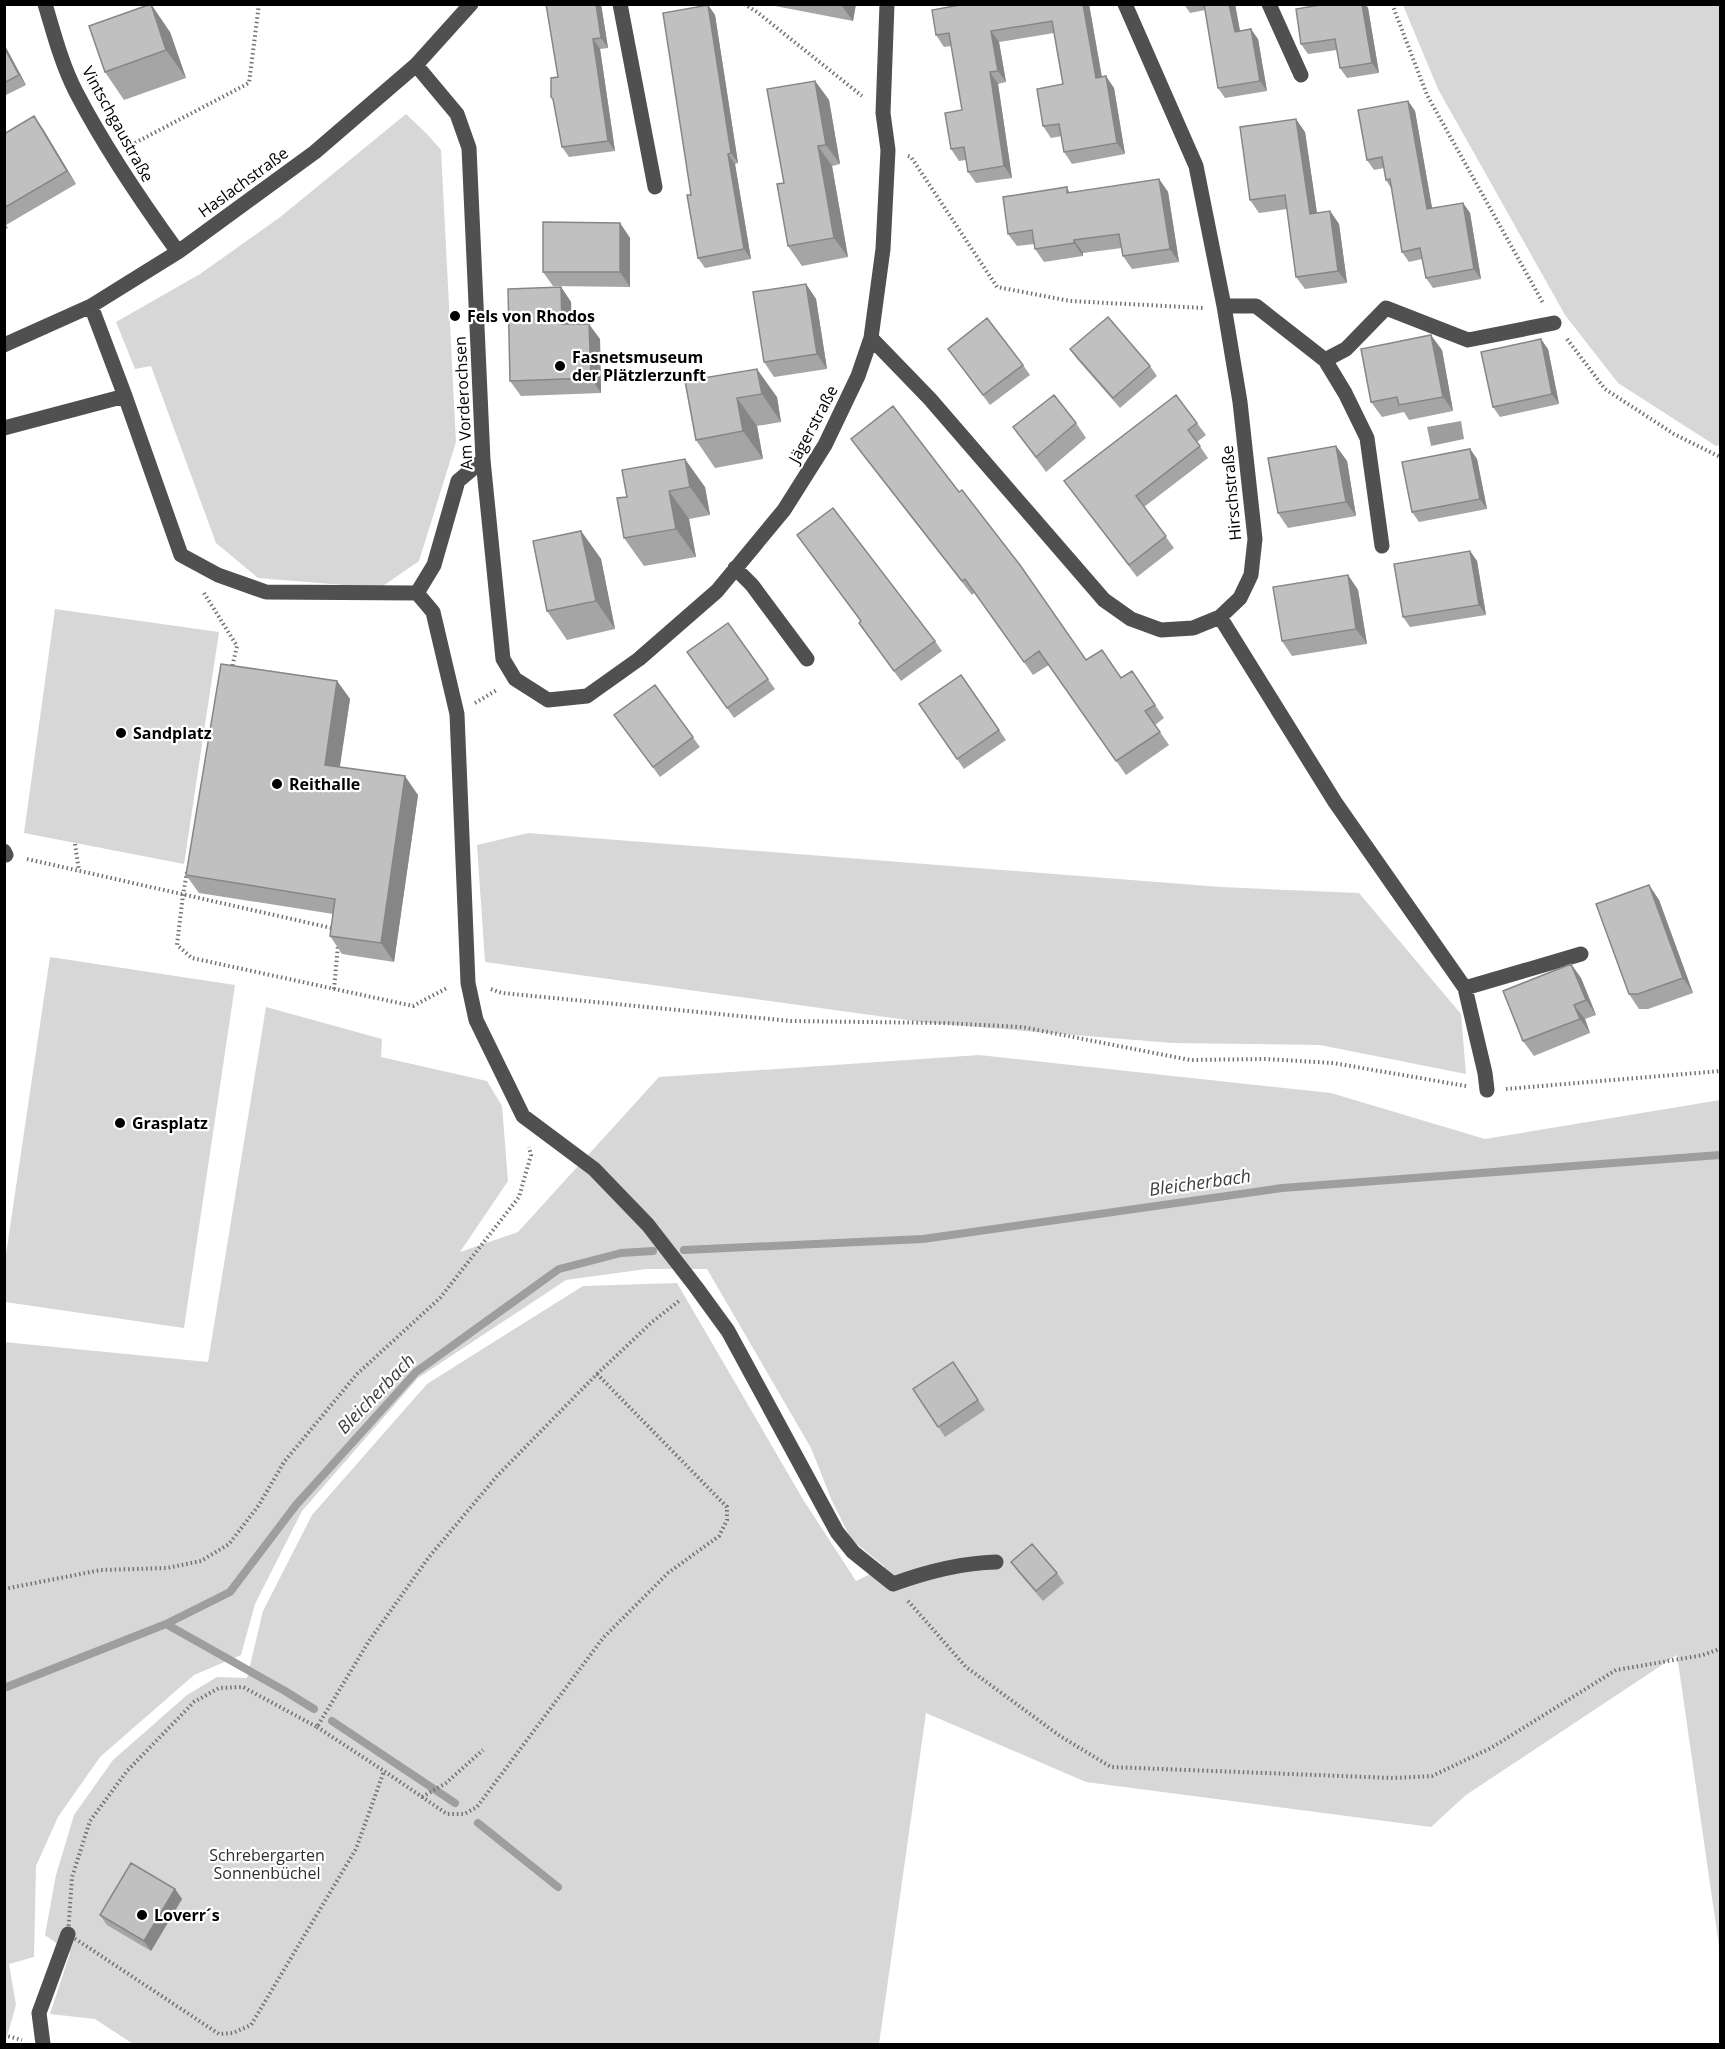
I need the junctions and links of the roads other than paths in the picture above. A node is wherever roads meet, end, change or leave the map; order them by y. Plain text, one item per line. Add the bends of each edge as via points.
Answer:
1 (45, 4) edge
2 (471, 4) edge
3 (620, 4) edge
4 (887, 4) edge
5 (1125, 4) edge
6 (1269, 4) edge
7 (416, 65) junction
8 (1301, 75) dead end
9 (655, 188) dead end
10 (178, 252) junction
11 (91, 306) junction
12 (1224, 306) junction
13 (1554, 323) road end
14 (871, 338) junction
15 (4, 345) edge
16 (1325, 360) junction
17 (125, 396) junction
18 (4, 428) edge
19 (483, 460) junction
20 (1382, 546) dead end
21 (735, 568) junction
22 (417, 593) junction
23 (1220, 617) junction
24 (807, 659) dead end
25 (516, 679) joint
26 (1581, 954) dead end
27 (1465, 988) junction
28 (1487, 1090) road end
29 (996, 1562) dead end
30 (68, 1934) road end
31 (43, 2044) edge

1 - 10 street, Vintschgaustraße via 75,90 139,199
2 - 7 street, Haslachstraße
3 - 9 street
4 - 14 street, Jägerstraße via 883,113 888,150 883,249
5 - 12 street, Hirschstraße via 1196,166
6 - 8 street
7 - 10 street, Haslachstraße via 315,152
7 - 19 street, Am Vorderochsen via 457,114 469,148
10 - 11 street, Haslachstraße
11 - 15 street, Haslachstraße
11 - 17 street
12 - 16 street via 1256,306
12 - 23 street, Hirschstraße via 1240,402 1255,539 1251,575 1240,598
13 - 16 street via 1468,340 1386,308 1346,349
14 - 21 street, Jägerstraße via 858,376 825,445 784,510
14 - 23 street, Hirschstraße via 930,399 1104,600 1131,619 1161,630 1193,628
16 - 20 street via 1367,438
17 - 18 street
17 - 22 street via 181,555 218,575 266,592
19 - 22 street via 458,482 434,565
19 - 25 street, Am Vorderochsen via 503,659
21 - 24 street
21 - 25 street, Jägerstraße via 717,591 639,659 587,696 548,699
22 - 29 street via 433,612 457,714 468,983 476,1020 523,1116 594,1169 648,1225 696,1287 728,1331 837,1532 854,1552 893,1584 969,1563
23 - 27 street via 1335,802
26 - 27 street
27 - 28 street
30 - 31 street via 39,2013

